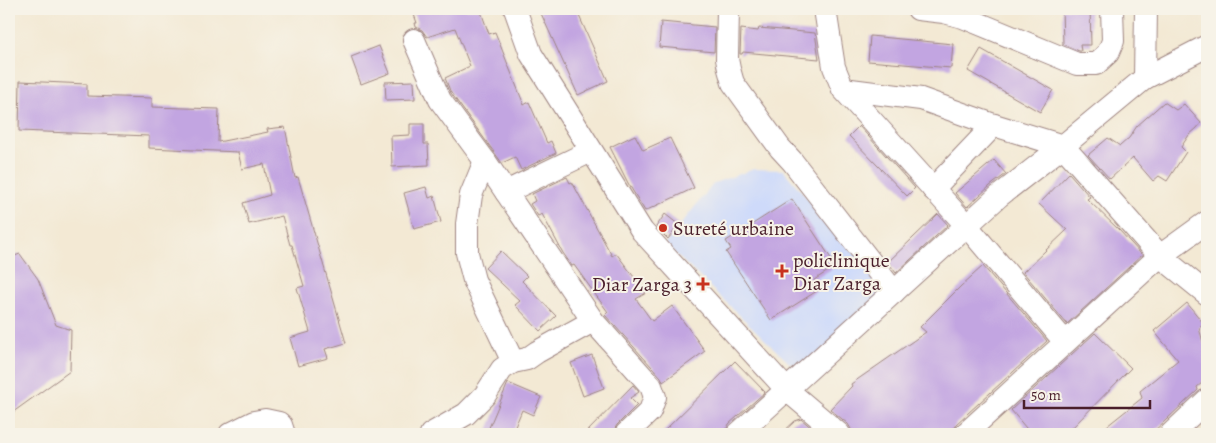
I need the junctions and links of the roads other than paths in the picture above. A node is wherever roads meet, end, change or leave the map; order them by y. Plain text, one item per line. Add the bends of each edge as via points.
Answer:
1 (515, 9) edge
2 (728, 9) edge
3 (825, 9) edge
4 (918, 9) edge
5 (1112, 9) edge
6 (1146, 9) edge
7 (940, 10) edge
8 (414, 40) dead end
9 (1207, 46) edge
10 (1145, 78) junction
11 (843, 89) junction
12 (994, 125) junction
13 (1063, 146) junction
14 (591, 151) junction
15 (485, 161) junction
16 (933, 189) junction
17 (506, 192) junction
18 (1207, 222) edge
19 (966, 226) junction
20 (1160, 256) junction
21 (894, 292) junction
22 (1207, 294) edge
23 (593, 321) junction
24 (1065, 342) junction
25 (513, 362) junction
26 (787, 390) junction
27 (1207, 400) edge
28 (230, 434) edge
29 (284, 434) edge
30 (431, 434) edge
31 (626, 434) edge
32 (738, 434) edge
33 (839, 434) edge
34 (965, 434) edge
35 (1171, 434) edge

1 - 14 street via 531,54
2 - 21 street via 727,59 733,83
3 - 11 street via 834,67
4 - 7 street
5 - 7 street via 1113,41 1108,53 1096,64 1078,64
6 - 10 street
8 - 15 street via 440,100
9 - 10 street
10 - 13 street
11 - 12 street via 921,99
11 - 16 street
12 - 13 street
12 - 16 street
13 - 19 street
13 - 20 street
14 - 17 street
14 - 26 street via 642,231
15 - 17 street
15 - 25 street via 471,194 467,253 474,280
16 - 19 street
17 - 23 street
18 - 20 street
19 - 21 street
19 - 24 street
20 - 22 street
20 - 24 street
21 - 26 street
23 - 25 street via 527,360
23 - 31 street via 651,386 655,397 650,411
24 - 34 street
25 - 30 street via 502,369 485,395 466,414
26 - 32 street
26 - 33 street
27 - 35 street
28 - 29 street via 266,420 279,423

